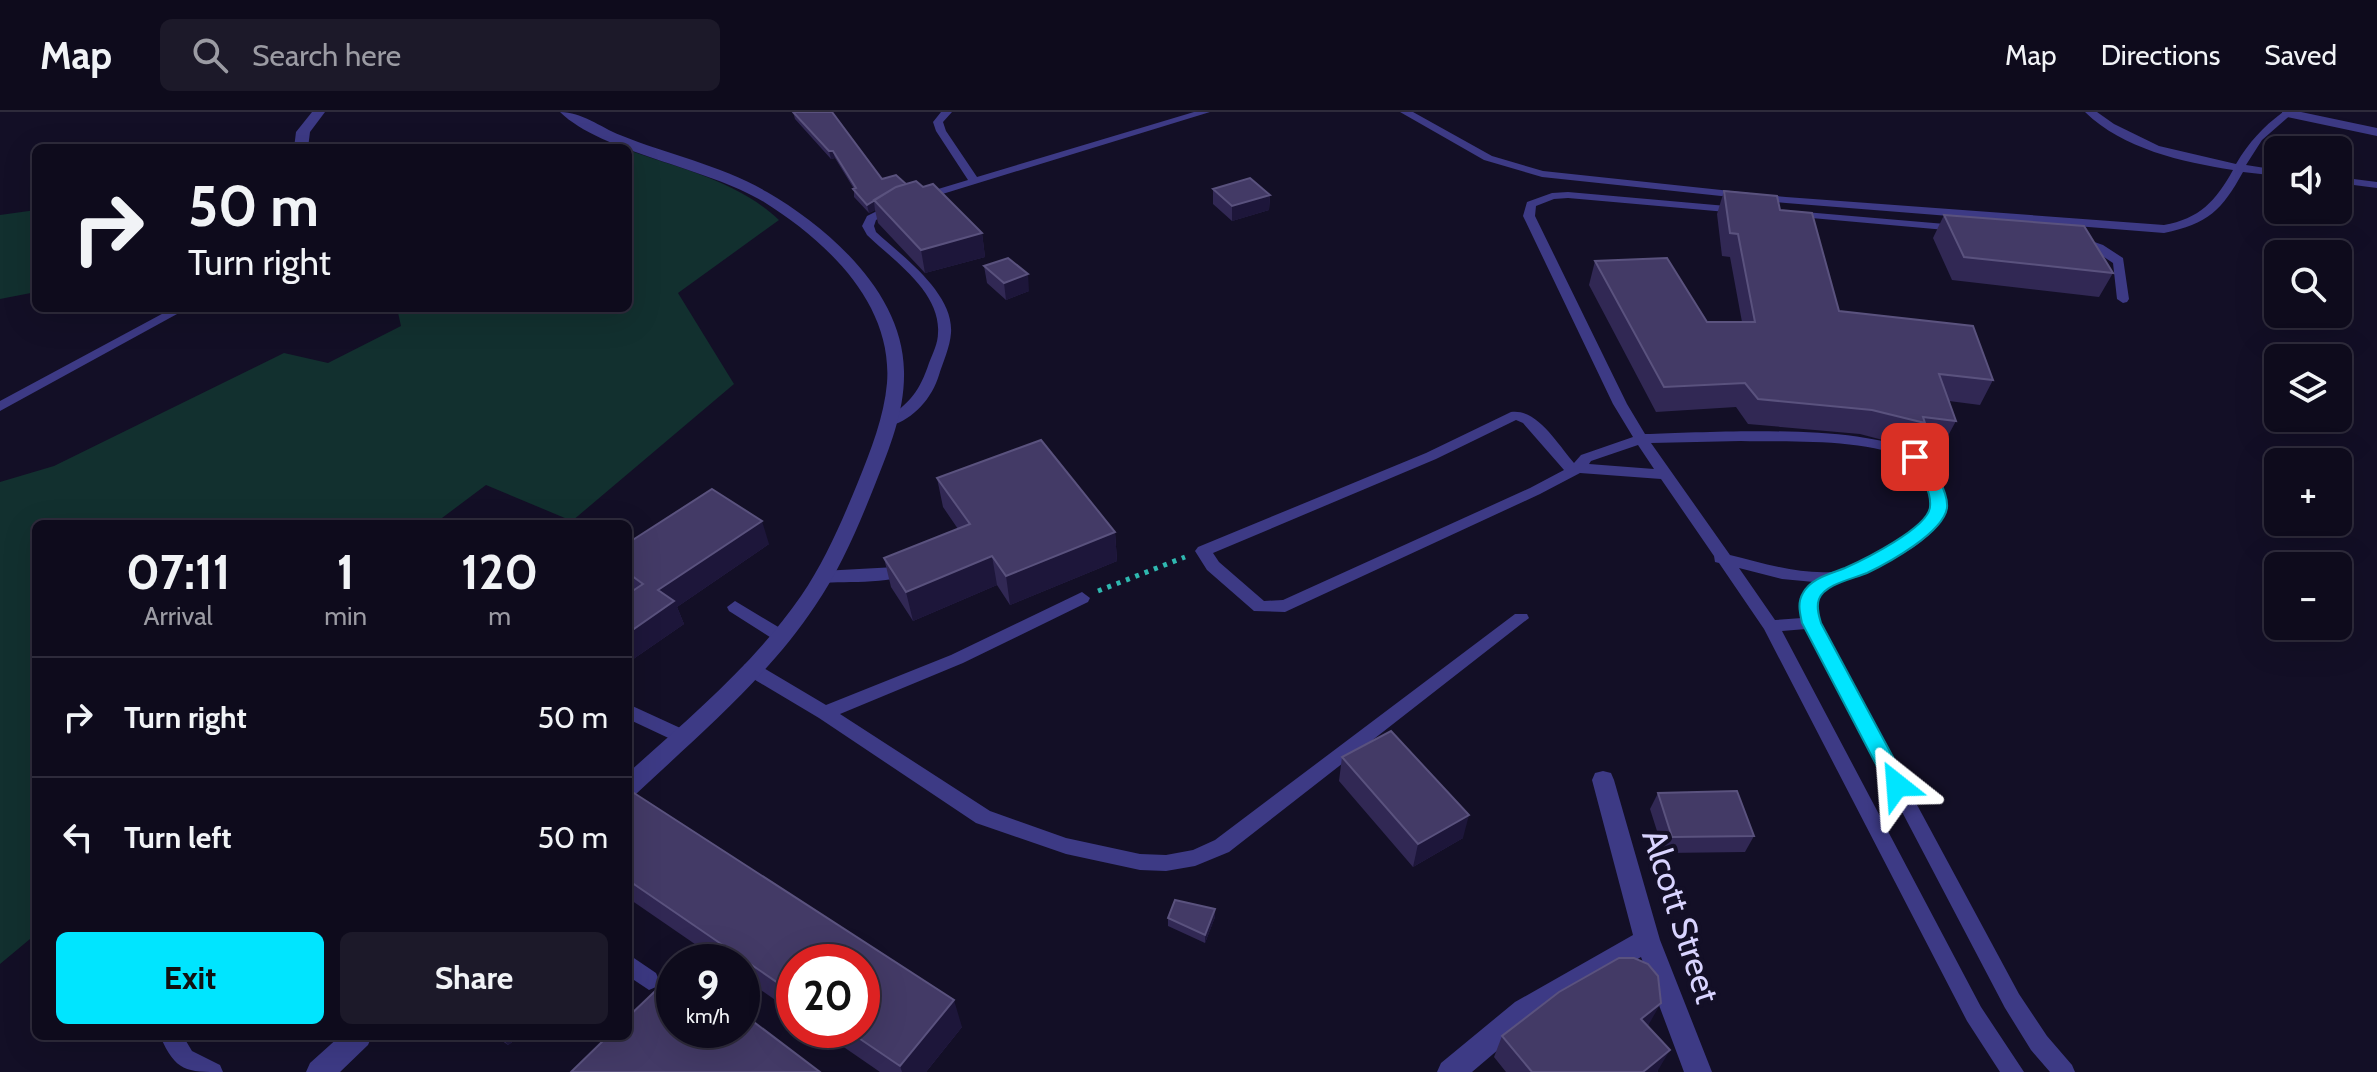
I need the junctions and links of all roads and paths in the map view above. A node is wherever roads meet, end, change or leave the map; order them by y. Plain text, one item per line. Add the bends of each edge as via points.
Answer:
1 (319, 112) edge
2 (566, 112) edge
3 (947, 112) edge
4 (1205, 112) edge
5 (1405, 112) edge
6 (2090, 112) edge
7 (2288, 113) edge
8 (2377, 132) edge
9 (302, 144) edge
10 (628, 144) edge
11 (632, 145) edge
12 (2241, 168) junction
13 (2264, 171) edge
14 (974, 181) junction
15 (2352, 182) edge
16 (2377, 185) edge
17 (1746, 210) edge
18 (1778, 213) edge
19 (1967, 229) edge
20 (2062, 237) edge
21 (2123, 299) dead end
22 (175, 312) edge
23 (0, 407) edge
24 (890, 422) junction
25 (1641, 439) junction
26 (1575, 469) junction
27 (1664, 474) junction
28 (1203, 551) junction
29 (1721, 558) junction
30 (920, 563) edge
31 (822, 577) junction
32 (1834, 578) junction
33 (1082, 598) joint
34 (735, 607) dead end
35 (1521, 618) dead end
36 (1811, 623) junction
37 (1771, 626) junction
38 (779, 635) junction
39 (751, 669) junction
40 (632, 713) edge
41 (825, 713) junction
42 (683, 737) junction
43 (1603, 780) dead end
44 (632, 783) edge
45 (1647, 940) junction
46 (632, 966) edge
47 (649, 980) dead end
48 (173, 1040) edge
49 (355, 1040) edge
50 (212, 1072) edge
51 (320, 1072) edge
52 (1451, 1072) edge
53 (1698, 1072) edge
54 (2013, 1072) edge
55 (2064, 1072) edge

1 - 9 street via 303,132
2 - 10 street
3 - 14 lane via 938,122 941,131
4 - 14 lane
5 - 12 lane via 1488,158 1542,174 2132,229 2182,227 2202,217 2219,204
6 - 12 lane via 2127,137
7 - 8 street
7 - 12 lane via 2252,146
11 - 24 street via 755,189 866,284 890,332 896,378
12 - 13 lane
14 - 24 lane via 895,205 871,218 868,226 919,278 944,317 931,385 922,400
15 - 16 lane
17 - 25 lane via 1568,195 1539,199 1528,210
18 - 19 lane
20 - 21 lane via 2099,248 2119,261
22 - 23 lane
24 - 31 street
25 - 26 lane via 1586,458
25 - 27 lane
25 - 32 lane via 1702,435 1847,442 1915,457 1934,486 1939,506 1935,517 1916,536
26 - 27 lane
26 - 28 lane via 1528,420 1516,415
26 - 28 lane via 1285,606 1260,607
27 - 29 lane
28 - 33 path
29 - 32 lane via 1782,573
29 - 37 lane
30 - 31 lane via 898,573
31 - 38 street
32 - 36 lane via 1810,595
33 - 41 lane via 957,659
34 - 38 lane
35 - 41 lane via 1222,846 1166,863 1066,846 983,817
36 - 37 lane
36 - 55 lane via 2012,1001
37 - 54 lane via 1974,1014
38 - 39 street
39 - 41 lane
39 - 42 street
40 - 42 lane
42 - 44 street
43 - 45 street, Alcott Street
45 - 52 street via 1524,1011
45 - 53 street, Alcott Street
46 - 47 lane
48 - 50 lane via 184,1058
49 - 51 street

